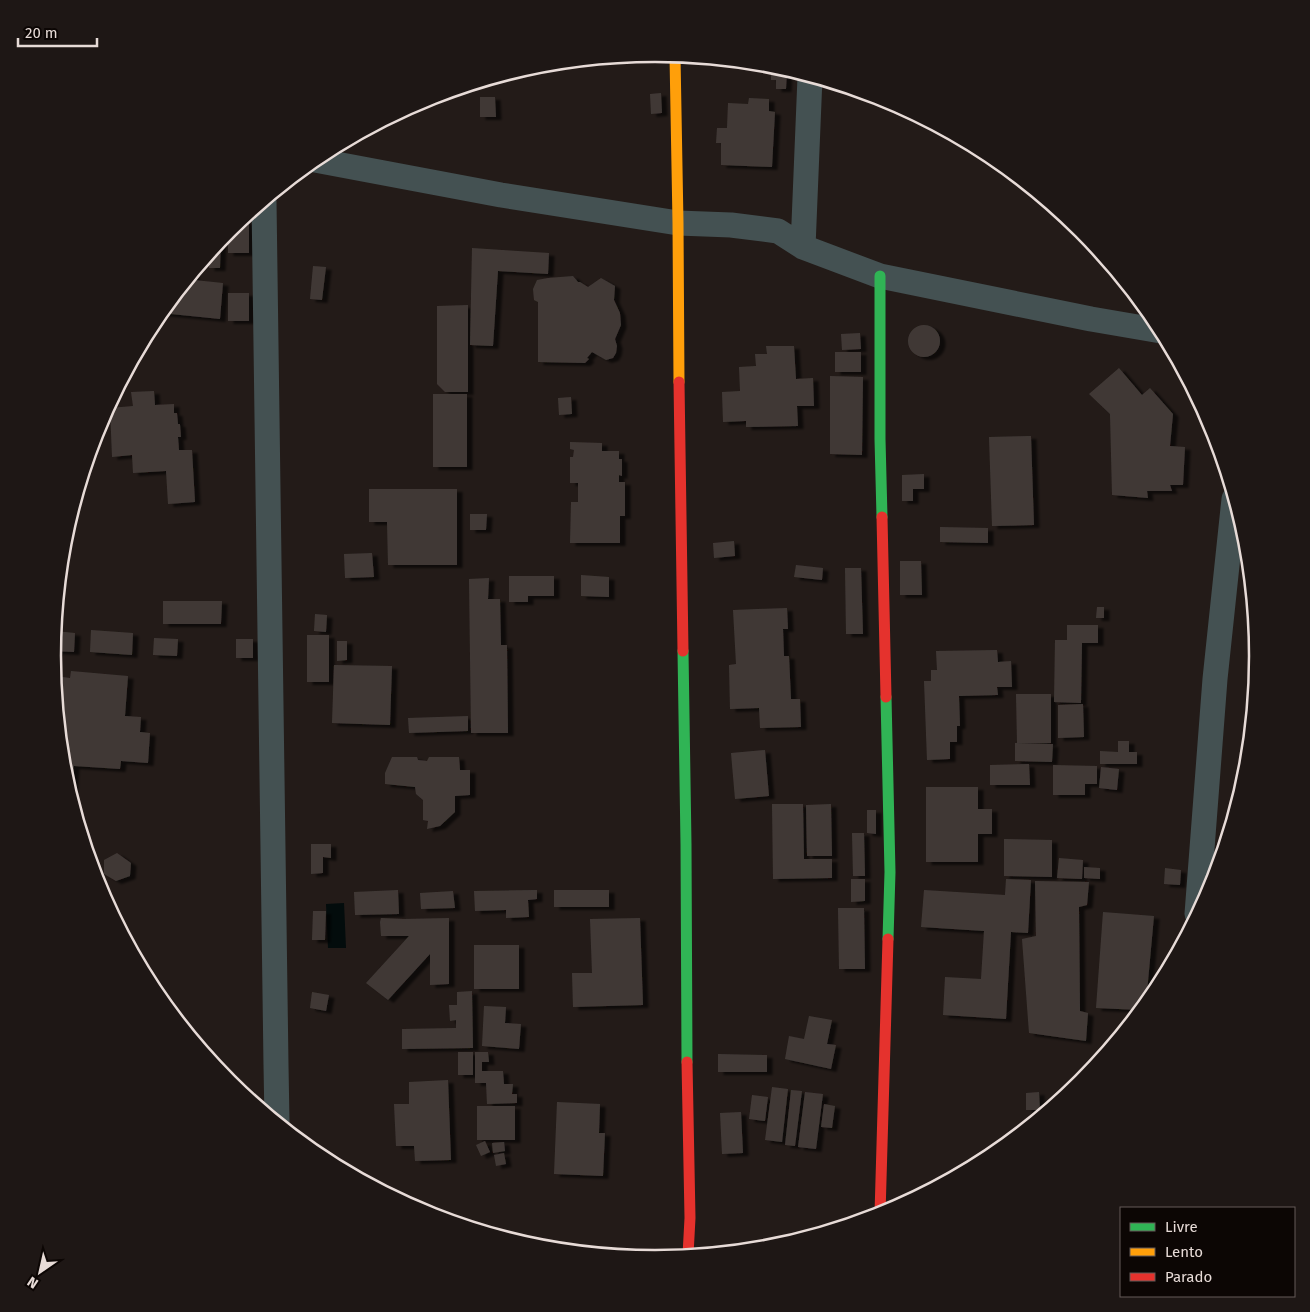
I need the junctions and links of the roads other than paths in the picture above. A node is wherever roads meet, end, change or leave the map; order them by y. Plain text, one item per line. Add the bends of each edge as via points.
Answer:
1 (676, 63) edge
2 (810, 82) edge
3 (325, 162) edge
4 (264, 210) edge
5 (678, 223) junction
6 (803, 247) junction
7 (880, 276) junction
8 (1151, 329) edge
9 (1232, 517) edge
10 (1198, 896) edge
11 (278, 1113) edge
12 (880, 1206) edge
13 (688, 1248) edge

1 - 5 street
2 - 6 street
3 - 5 street via 501,195
4 - 11 street
5 - 6 street via 778,231
5 - 13 street
6 - 7 street
7 - 8 street
7 - 12 street via 880,439 890,872
9 - 10 street via 1215,680

